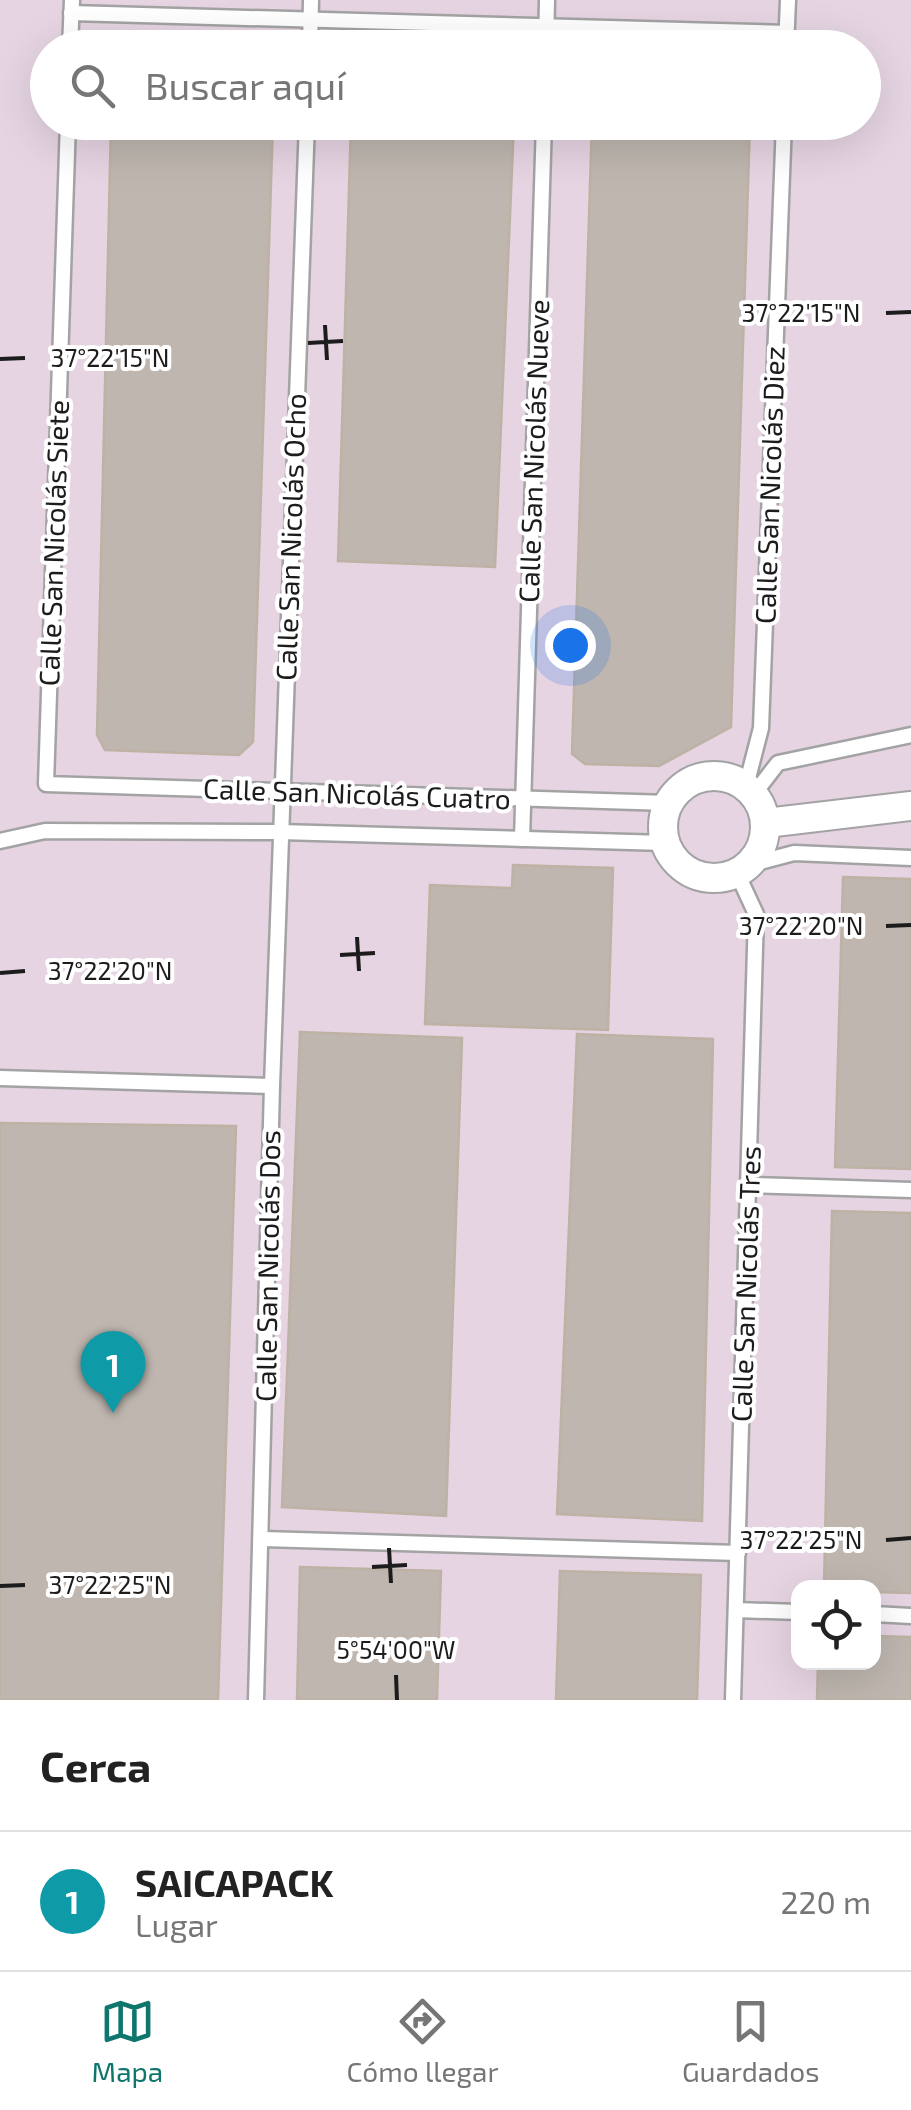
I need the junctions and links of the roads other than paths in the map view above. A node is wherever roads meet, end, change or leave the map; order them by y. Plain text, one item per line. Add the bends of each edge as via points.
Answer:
1 (311, 0) edge
2 (547, 0) edge
3 (788, 0) edge
4 (72, 6) edge
5 (310, 19) junction
6 (546, 26) junction
7 (310, 30) edge
8 (546, 30) edge
9 (615, 30) edge
10 (786, 30) edge
11 (67, 140) edge
12 (306, 140) edge
13 (543, 140) edge
14 (783, 140) edge
15 (911, 736) edge
16 (46, 784) joint
17 (750, 790) junction
18 (282, 792) junction
19 (523, 799) junction
20 (668, 804) junction
21 (911, 806) edge
22 (766, 824) junction
23 (280, 832) junction
24 (522, 839) junction
25 (0, 841) edge
26 (665, 843) junction
27 (911, 858) edge
28 (743, 869) junction
29 (0, 1078) edge
30 (272, 1086) junction
31 (750, 1185) junction
32 (911, 1190) edge
33 (263, 1539) junction
34 (738, 1553) junction
35 (736, 1610) junction
36 (791, 1612) edge
37 (881, 1614) edge
38 (911, 1616) edge
39 (256, 1700) edge
40 (733, 1700) edge

1 - 5 lane
2 - 6 lane
3 - 10 lane
4 - 5 lane
5 - 6 lane
5 - 7 lane
6 - 8 lane
6 - 9 lane
11 - 16 lane, Calle San Nicolás Siete
12 - 18 lane, Calle San Nicolás Ocho
13 - 19 lane, Calle San Nicolás Nueve
14 - 17 lane, Calle San Nicolás Diez via 761,728
15 - 17 lane via 778,763
16 - 18 lane, Calle San Nicolás Cuatro
17 - 20 street via 733,778 703,776
17 - 22 street
18 - 19 lane, Calle San Nicolás Cuatro
18 - 23 lane, Calle San Nicolás Ocho
19 - 20 lane, Calle San Nicolás Cuatro
19 - 24 lane, Calle San Nicolás Nueve
20 - 26 street
21 - 22 street
22 - 28 street via 759,852
23 - 24 lane, Calle San Nicolás Cuatro
23 - 25 lane, Calle San Nicolás Cuatro via 46,831
23 - 30 lane, Calle San Nicolás Dos
24 - 26 lane, Calle San Nicolás Cuatro
26 - 28 street via 673,859 703,877
27 - 28 lane via 794,853
28 - 31 lane, Calle San Nicolás Tres via 756,914
29 - 30 lane
30 - 33 lane, Calle San Nicolás Dos
31 - 32 lane
31 - 34 lane, Calle San Nicolás Tres
33 - 34 lane
33 - 39 lane, Calle San Nicolás Dos
34 - 35 lane, Calle San Nicolás Tres
35 - 36 lane
35 - 40 lane, Calle San Nicolás Tres
37 - 38 lane

